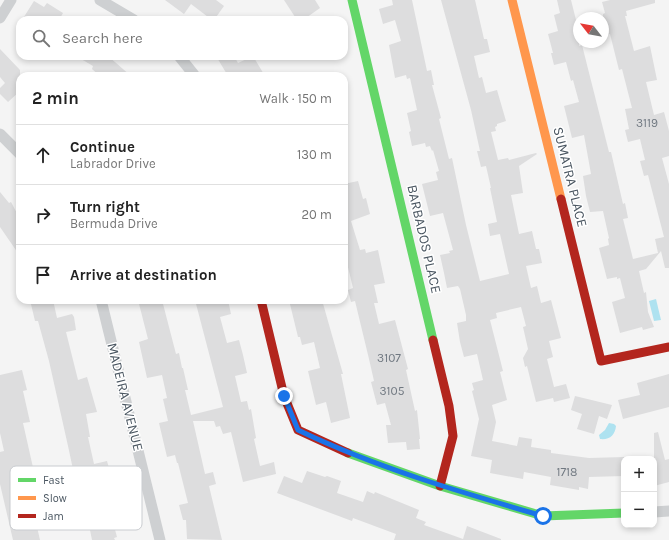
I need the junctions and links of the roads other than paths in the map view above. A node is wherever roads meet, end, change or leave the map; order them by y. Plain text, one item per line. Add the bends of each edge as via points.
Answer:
1 (11, 0) edge
2 (100, 0) edge
3 (352, 0) edge
4 (512, 0) edge
5 (127, 16) edge
6 (0, 18) edge
7 (182, 60) edge
8 (192, 72) edge
9 (0, 134) edge
10 (16, 150) edge
11 (102, 304) edge
12 (262, 304) edge
13 (669, 347) edge
14 (142, 466) edge
15 (142, 467) edge
16 (440, 486) junction
17 (669, 511) edge
18 (657, 512) edge
19 (621, 513) edge
20 (160, 540) edge

1 - 6 street
2 - 5 street
3 - 16 street, BARBADOS PLACE via 449,406 453,436
4 - 13 street, SUMATRA PLACE via 601,361
7 - 8 street
9 - 10 street
11 - 14 street, MADEIRA AVENUE
12 - 16 street via 284,396 298,430 336,448
15 - 20 street, MADEIRA AVENUE
16 - 19 street via 543,516
17 - 18 street

